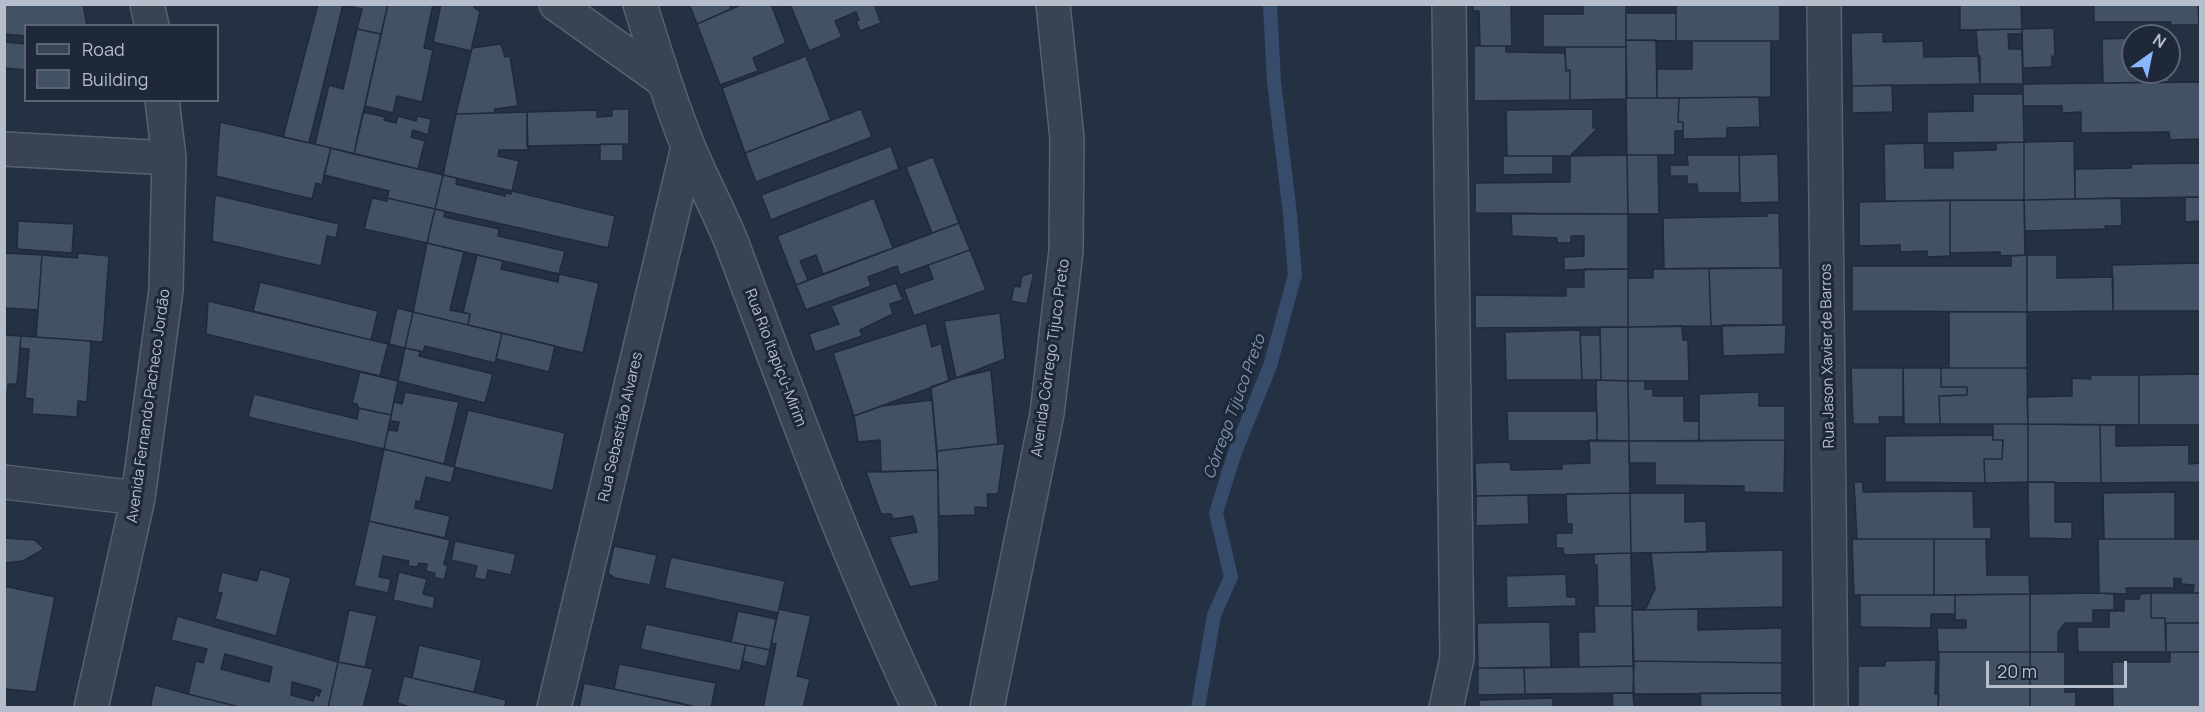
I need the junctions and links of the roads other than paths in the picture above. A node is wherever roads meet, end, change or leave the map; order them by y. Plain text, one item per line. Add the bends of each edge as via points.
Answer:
1 (147, 4) edge
2 (556, 4) edge
3 (640, 4) edge
4 (1053, 4) edge
5 (1449, 4) edge
6 (1824, 4) edge
7 (152, 24) edge
8 (664, 81) junction
9 (162, 102) edge
10 (688, 147) junction
11 (4, 149) edge
12 (169, 158) junction
13 (4, 482) edge
14 (138, 498) junction
15 (91, 708) edge
16 (554, 708) edge
17 (919, 708) edge
18 (987, 708) edge
19 (1446, 708) edge
20 (1832, 708) edge

1 - 7 street
2 - 8 street
3 - 8 street, Rua Rio Itapiçú-Mirim
4 - 18 street, Avenida Córrego Tijuco Preto via 1067,138 1066,251 1047,414
5 - 19 street via 1457,658
6 - 20 street, Rua Jason Xavier de Barros
8 - 10 street, Rua Rio Itapiçú-Mirim
9 - 12 street, Avenida Fernando Pacheco Jordão
10 - 16 street, Rua Sebastião Alvares
10 - 17 street, Rua Rio Itapiçú-Mirim via 729,237 852,554
11 - 12 street
12 - 14 street, Avenida Fernando Pacheco Jordão via 166,290
13 - 14 street
14 - 15 street, Avenida Fernando Pacheco Jordão

